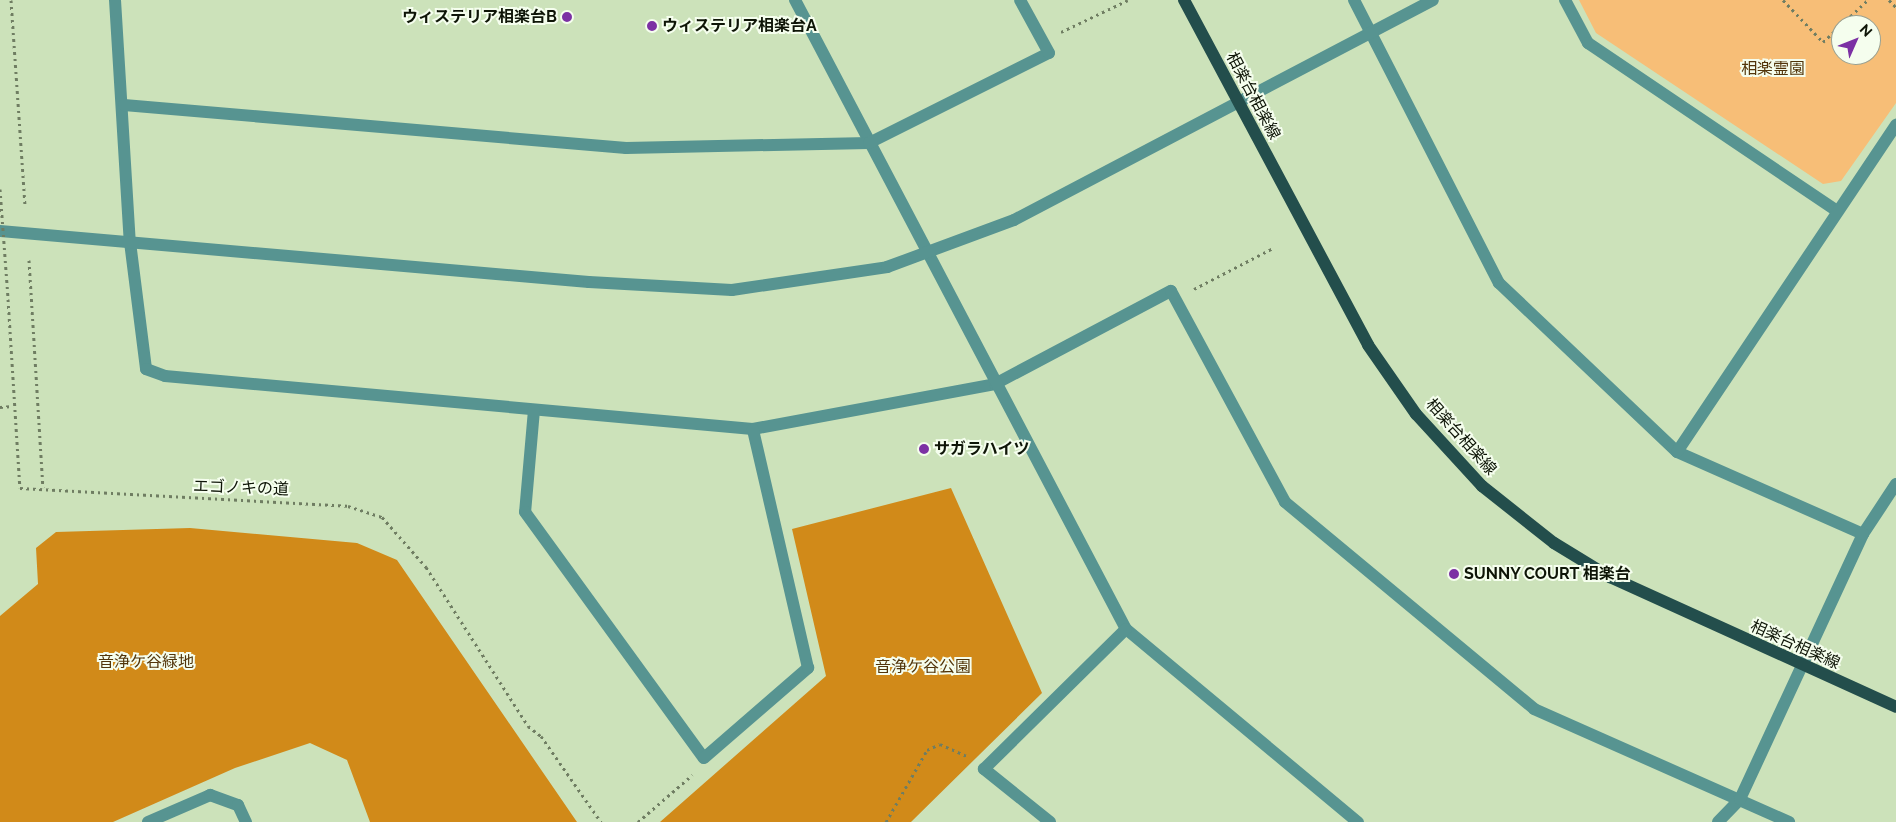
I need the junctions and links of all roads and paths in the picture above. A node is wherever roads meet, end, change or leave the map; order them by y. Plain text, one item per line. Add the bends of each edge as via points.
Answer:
1 (12, 0) edge
2 (115, 0) edge
3 (795, 0) edge
4 (1020, 0) edge
5 (1128, 0) edge
6 (1184, 0) edge
7 (1354, 0) edge
8 (1433, 0) edge
9 (1565, 0) edge
10 (1783, 0) edge
11 (1868, 0) edge
12 (1889, 0) edge
13 (1896, 7) edge
14 (1852, 15) edge
15 (1371, 32) junction
16 (1831, 34) edge
17 (1042, 41) junction
18 (1238, 104) junction
19 (124, 105) junction
20 (1896, 125) edge
21 (869, 143) junction
22 (0, 189) edge
23 (25, 206) dead end
24 (1837, 211) junction
25 (0, 231) edge
26 (130, 242) junction
27 (1272, 248) dead end
28 (928, 254) junction
29 (29, 260) dead end
30 (1176, 299) junction
31 (995, 384) junction
32 (0, 406) edge
33 (12, 406) junction
34 (534, 410) junction
35 (753, 428) junction
36 (1677, 452) junction
37 (1896, 484) edge
38 (43, 488) junction
39 (1863, 534) junction
40 (1126, 629) junction
41 (1799, 666) junction
42 (1896, 708) edge
43 (704, 758) junction
44 (984, 769) junction
45 (1740, 799) junction
46 (148, 822) edge
47 (246, 822) edge
48 (601, 822) edge
49 (638, 822) edge
50 (886, 822) edge
51 (1050, 822) edge
52 (1358, 822) edge
53 (1718, 822) edge
54 (1789, 822) edge

1 - 23 path
2 - 19 street
3 - 21 street
4 - 17 street
5 - 17 path
6 - 18 main road, 相楽台相楽線
7 - 15 street
8 - 15 street
9 - 24 street via 1588,43
10 - 16 path via 1823,42
11 - 14 path
12 - 13 path
15 - 18 street
15 - 36 street via 1499,283
17 - 21 street via 1048,53
18 - 28 street via 1014,220
18 - 41 main road, 相楽台相楽線 via 1368,345 1447,451 1514,514 1610,577
19 - 21 street via 626,148
19 - 26 street
20 - 24 street
21 - 28 street
22 - 33 path, エゴノキの道, bridge
24 - 36 street
25 - 26 street
26 - 28 street via 579,281 732,290 887,267
26 - 34 street via 146,369 165,376
27 - 30 path
28 - 31 street
29 - 38 path
30 - 31 street via 1171,291
30 - 45 street via 1285,502 1534,709
31 - 35 street
31 - 40 street
32 - 33 path
33 - 38 path, エゴノキの道 via 20,488
34 - 35 street
34 - 43 street via 525,512
35 - 43 street via 808,668
36 - 39 street
37 - 39 street
38 - 48 path, エゴノキの道 via 262,504 348,506 382,517 426,568 523,718 541,736
39 - 41 street
40 - 44 street
40 - 52 street
41 - 42 main road, 相楽台相楽線
41 - 45 street
43 - 49 path via 695,773
44 - 50 path via 960,751 940,744 927,750
44 - 51 street
45 - 53 street
45 - 54 street
46 - 47 street via 210,795 238,805

